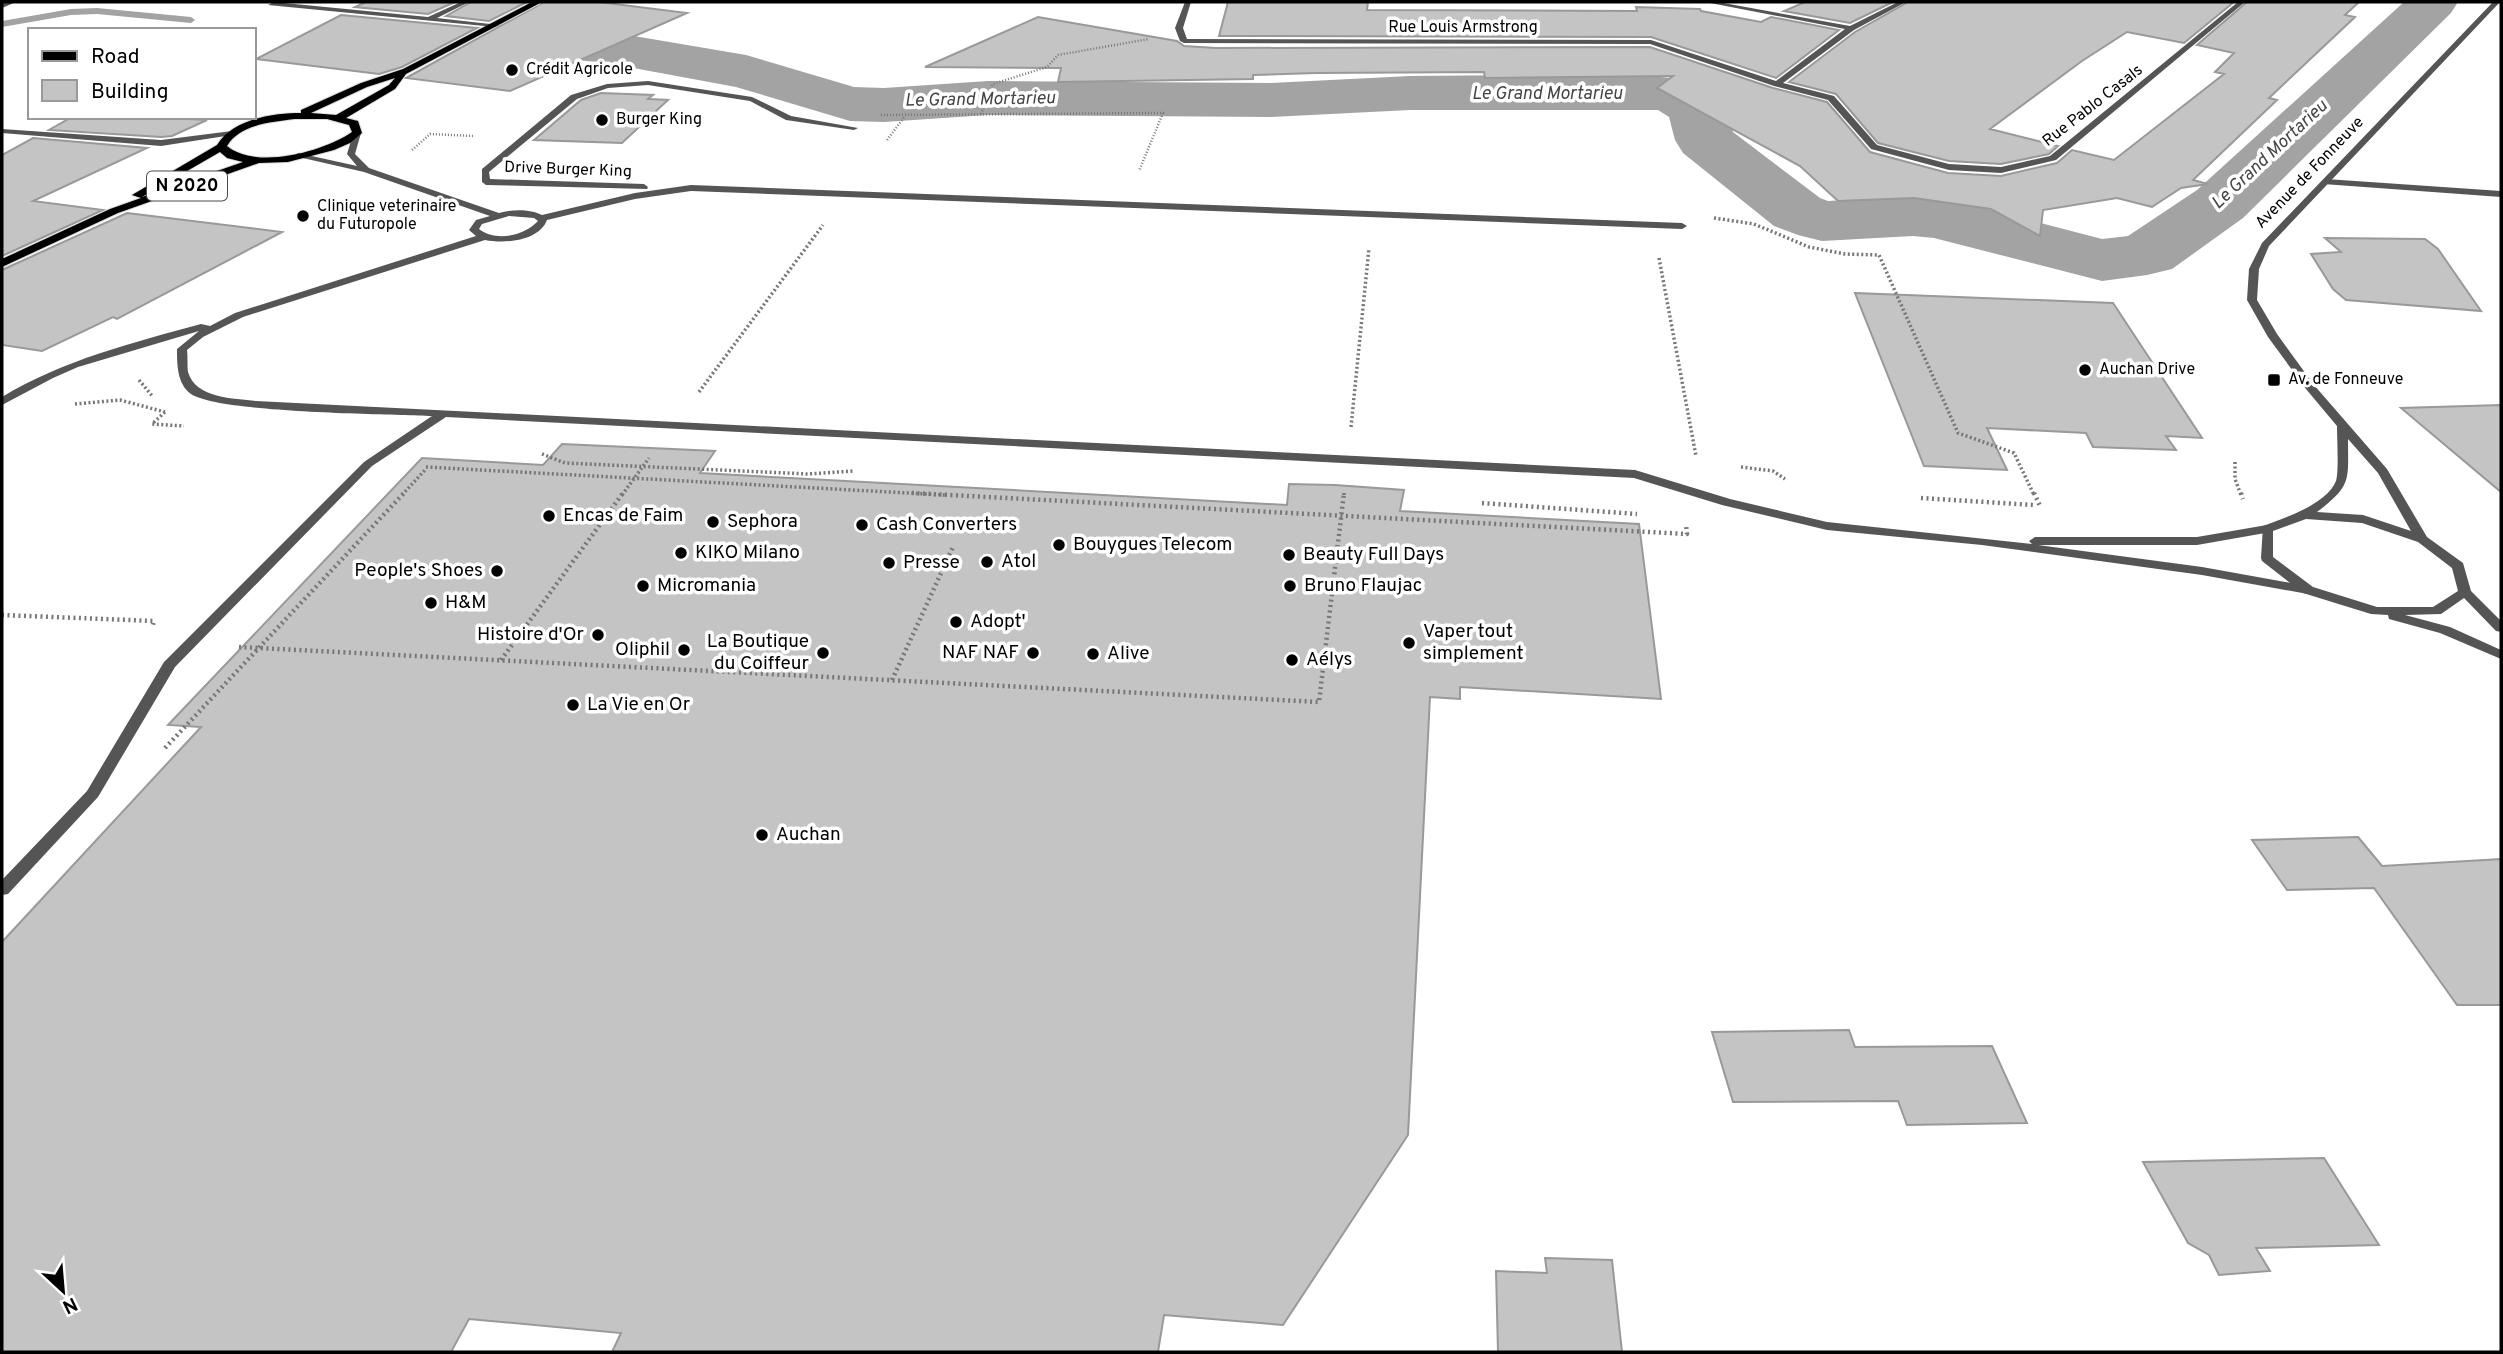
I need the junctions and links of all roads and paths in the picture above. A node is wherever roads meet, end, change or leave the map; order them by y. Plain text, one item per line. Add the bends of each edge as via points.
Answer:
1 (13, 2) edge
2 (280, 2) edge
3 (466, 2) edge
4 (538, 2) edge
5 (1188, 2) edge
6 (1708, 2) edge
7 (1903, 2) edge
8 (2242, 2) edge
9 (2497, 2) edge
10 (2, 6) edge
11 (430, 19) junction
12 (495, 24) junction
13 (1851, 28) junction
14 (1181, 34) junction
15 (406, 71) junction
16 (1777, 84) junction
17 (981, 114) dead end
18 (905, 115) dead end
19 (295, 116) junction
20 (340, 117) junction
21 (854, 128) dead end
22 (2, 131) edge
23 (232, 133) junction
24 (357, 133) junction
25 (884, 144) dead end
26 (221, 146) junction
27 (298, 156) junction
28 (260, 159) junction
29 (366, 170) junction
30 (2326, 182) junction
31 (644, 187) dead end
32 (846, 194) junction
33 (2501, 194) edge
34 (114, 211) junction
35 (1372, 214) junction
36 (497, 215) junction
37 (542, 218) junction
38 (1652, 225) junction
39 (1682, 226) dead end
40 (484, 237) junction
41 (2, 263) edge
42 (239, 315) junction
43 (1910, 323) dead end
44 (1916, 323) dead end
45 (1927, 363) dead end
46 (1934, 363) dead end
47 (2, 402) edge
48 (67, 407) dead end
49 (166, 412) dead end
50 (444, 413) junction
51 (2343, 424) junction
52 (674, 425) junction
53 (530, 449) dead end
54 (1348, 459) junction
55 (1697, 463) dead end
56 (416, 466) dead end
57 (1730, 466) dead end
58 (428, 467) junction
59 (642, 467) junction
60 (865, 471) dead end
61 (635, 478) junction
62 (1795, 485) dead end
63 (1917, 498) dead end
64 (1470, 500) dead end
65 (2039, 505) dead end
66 (1342, 515) junction
67 (1649, 515) dead end
68 (2305, 515) junction
69 (1698, 523) dead end
70 (2267, 529) junction
71 (2422, 539) junction
72 (1982, 541) junction
73 (953, 547) dead end
74 (2308, 590) junction
75 (2465, 593) junction
76 (2376, 611) junction
77 (2, 615) edge
78 (2501, 628) edge
79 (242, 637) dead end
80 (191, 643) junction
81 (258, 648) junction
82 (2501, 655) edge
83 (501, 660) junction
84 (891, 680) junction
85 (163, 750) dead end
86 (2, 890) edge

1 - 10 street
2 - 11 street via 271,5
3 - 11 street
4 - 12 main road
5 - 14 street
6 - 13 street
7 - 13 street
8 - 16 street, Rue Pablo Casals via 2053,158 2001,170 1949,167 1874,147 1831,98
9 - 30 street, Avenue de Fonneuve
11 - 12 street
12 - 15 main road
13 - 16 street
14 - 16 street, Rue Louis Armstrong via 1184,41 1651,42
14 - 17 path via 1058,55 1047,67 993,84
15 - 19 main road
15 - 20 main road via 392,87
18 - 25 path
19 - 20 main road
19 - 23 main road
20 - 24 main road via 354,123
21 - 31 street, Drive Burger King via 789,118 752,99 648,83 607,86 574,97 485,172 486,181
22 - 23 street via 161,142
23 - 26 main road
24 - 27 main road via 340,144
24 - 29 street via 351,154
26 - 28 main road via 232,156
26 - 34 main road, N 2020
27 - 28 main road
27 - 29 street
28 - 34 main road, N 2020
29 - 36 street
30 - 33 street
30 - 51 street, Avenue de Fonneuve via 2266,245 2254,269 2252,300 2272,335
32 - 35 street
32 - 37 street via 691,188
32 - 52 path
34 - 41 main road, N 2020
35 - 38 street
35 - 54 path
36 - 37 street via 529,213
36 - 40 street via 475,226 477,234
37 - 40 street via 542,225 528,233
38 - 39 street
38 - 55 path
40 - 42 street
42 - 47 street via 70,365
42 - 50 street via 182,349 183,373 194,391 257,404
43 - 44 path
45 - 46 path
48 - 49 path via 110,399
50 - 52 street
50 - 80 street via 368,464
51 - 68 street, Avenue de Fonneuve via 2342,481
51 - 71 street, Avenue de Fonneuve via 2383,472
52 - 54 street
52 - 59 path
53 - 59 path via 565,463
54 - 66 path
54 - 72 street via 1635,474 1827,526
56 - 58 path
57 - 62 path via 1773,471
58 - 61 path
58 - 81 path
59 - 60 path via 808,474
59 - 61 path
61 - 66 path
61 - 83 path
63 - 65 path
64 - 67 path via 1495,506
66 - 69 path via 1687,534 1686,520
66 - 84 path via 1319,702
68 - 70 street, Avenue de Fonneuve
68 - 71 street, Avenue de Fonneuve via 2363,519
70 - 72 street, Avenue de Fonneuve via 2197,541
70 - 74 street via 2267,558
71 - 75 street, Avenue de Fonneuve via 2458,566
72 - 74 street
73 - 84 path
74 - 76 street
75 - 76 street via 2436,611
75 - 78 street, Avenue de Fonneuve
76 - 82 street via 2445,630
77 - 80 path via 154,621 149,641
79 - 81 path via 233,646
80 - 86 street via 169,665 93,794
81 - 83 path
81 - 85 path
83 - 84 path

